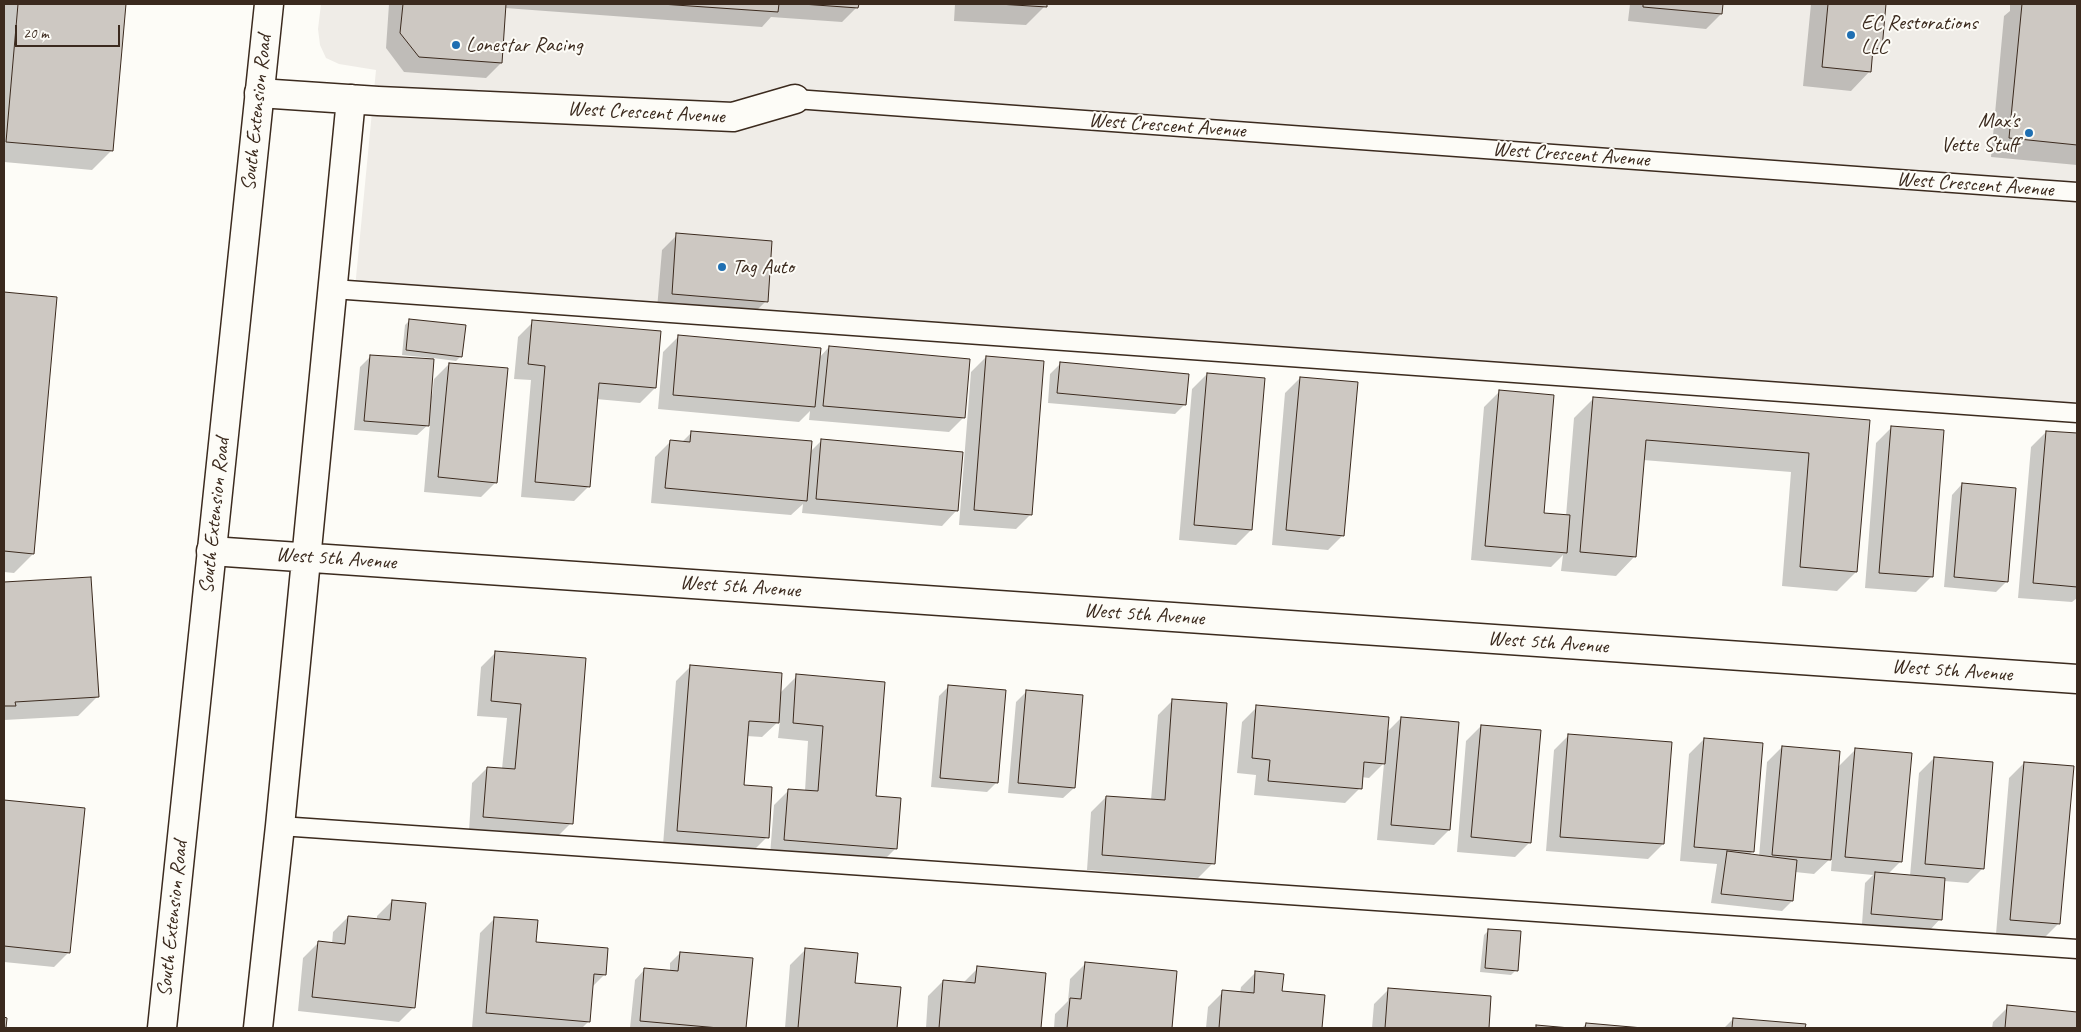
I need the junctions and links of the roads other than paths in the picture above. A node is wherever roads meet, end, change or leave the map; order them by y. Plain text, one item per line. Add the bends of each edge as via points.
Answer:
1 (269, 4) edge
2 (259, 93) junction
3 (351, 99) junction
4 (795, 99) joint
5 (2077, 192) edge
6 (334, 290) junction
7 (2077, 413) edge
8 (211, 551) junction
9 (306, 558) junction
10 (2077, 679) edge
11 (280, 826) junction
12 (2077, 949) edge
13 (162, 1028) edge
14 (258, 1028) edge

1 - 2 street, South Extension Road
2 - 3 street, West Crescent Avenue
2 - 8 street, South Extension Road
3 - 4 street, West Crescent Avenue via 734,117
3 - 6 street
4 - 5 lane, West Crescent Avenue
6 - 7 lane
6 - 9 street
8 - 9 street, West 5th Avenue
8 - 13 street, South Extension Road
9 - 10 street, West 5th Avenue
9 - 11 street
11 - 12 lane
11 - 14 street

